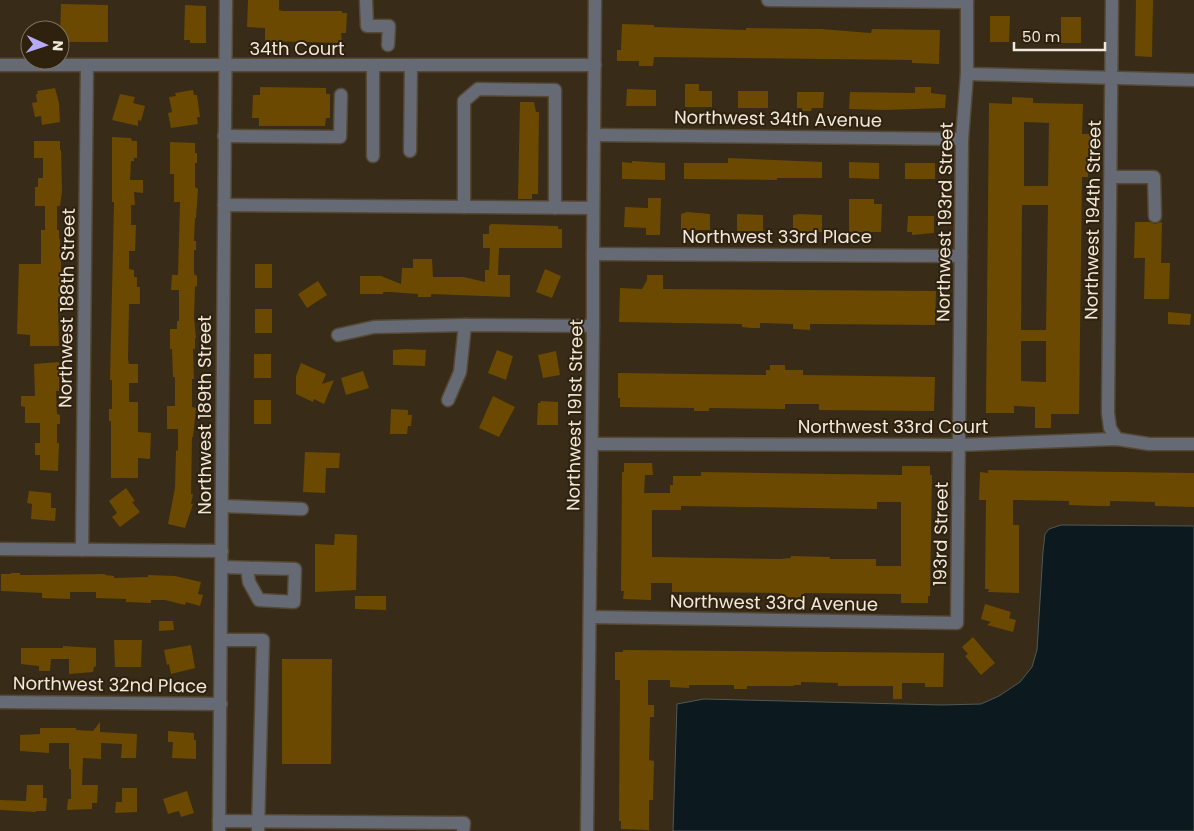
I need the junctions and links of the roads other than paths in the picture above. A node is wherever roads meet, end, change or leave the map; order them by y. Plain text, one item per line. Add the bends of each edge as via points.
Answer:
1 (226, 0) edge
2 (366, 0) edge
3 (595, 0) edge
4 (768, 0) edge
5 (1112, 0) edge
6 (968, 1) edge
7 (388, 46) dead end
8 (0, 65) edge
9 (594, 65) junction
10 (87, 66) junction
11 (225, 66) junction
12 (373, 66) junction
13 (411, 66) junction
14 (967, 74) junction
15 (1112, 77) junction
16 (1194, 80) edge
17 (341, 95) dead end
18 (594, 135) junction
19 (224, 136) junction
20 (962, 139) junction
21 (410, 151) dead end
22 (373, 156) dead end
23 (1111, 177) junction
24 (224, 205) junction
25 (464, 207) junction
26 (555, 208) junction
27 (593, 208) junction
28 (1154, 216) dead end
29 (592, 254) junction
30 (961, 256) junction
31 (465, 325) junction
32 (593, 326) junction
33 (338, 334) dead end
34 (448, 400) dead end
35 (1117, 439) junction
36 (592, 444) junction
37 (1194, 444) edge
38 (959, 445) junction
39 (222, 506) junction
40 (302, 509) dead end
41 (0, 549) edge
42 (82, 550) junction
43 (222, 551) junction
44 (222, 567) junction
45 (247, 568) dead end
46 (590, 617) junction
47 (957, 623) joint
48 (221, 640) junction
49 (0, 702) edge
50 (221, 704) junction
51 (219, 826) edge
52 (258, 826) edge
53 (353, 827) edge
54 (463, 831) edge
55 (587, 831) edge

1 - 11 street, Northwest 189th Street
2 - 7 street via 367,26 389,26
3 - 9 street, Northwest 191st Street
4 - 6 street
5 - 15 street, Northwest 194th Street
6 - 14 street, Northwest 193rd Street
8 - 10 street, 34th Court
9 - 13 street, 34th Court
9 - 18 street, Northwest 191st Street
10 - 11 street, 34th Court
10 - 42 street, Northwest 188th Street
11 - 12 street, 34th Court
11 - 19 street, Northwest 189th Street
12 - 13 street, 34th Court
12 - 22 street
13 - 21 street
14 - 15 street
14 - 20 street, Northwest 193rd Street
15 - 16 street
15 - 23 street, Northwest 194th Street
17 - 19 street via 340,137
18 - 20 street, Northwest 34th Avenue
18 - 27 street, Northwest 191st Street
19 - 24 street, Northwest 189th Street
20 - 30 street, Northwest 193rd Street
23 - 28 street via 1154,177
23 - 35 street, Northwest 194th Street via 1108,413 1110,428
24 - 25 street
24 - 39 street, Northwest 189th Street
25 - 26 street
25 - 26 street via 464,101 478,89 555,90
26 - 27 street
27 - 29 street, Northwest 191st Street
29 - 30 street, Northwest 33rd Place
29 - 32 street, Northwest 191st Street
30 - 38 street, Northwest 193rd Street
31 - 32 street
31 - 33 street via 374,327
31 - 34 street via 460,372
32 - 36 street, Northwest 191st Street
35 - 37 street, Northwest 33rd Court via 1149,444
35 - 38 street, Northwest 33rd Court
36 - 38 street, Northwest 33rd Court
36 - 46 street, Northwest 191st Street
38 - 47 street, 193rd Street
39 - 40 street
39 - 43 street, Northwest 189th Street
41 - 42 street
42 - 43 street
43 - 44 street, Northwest 189th Street
44 - 45 street
44 - 48 street, Northwest 189th Street
46 - 47 street, Northwest 33rd Avenue
46 - 55 street, Northwest 191st Street
48 - 50 street, Northwest 189th Street
48 - 52 street via 263,640
49 - 50 street, Northwest 32nd Place
50 - 51 street, Northwest 189th Street
51 - 52 street
52 - 53 street
53 - 54 street via 464,823

